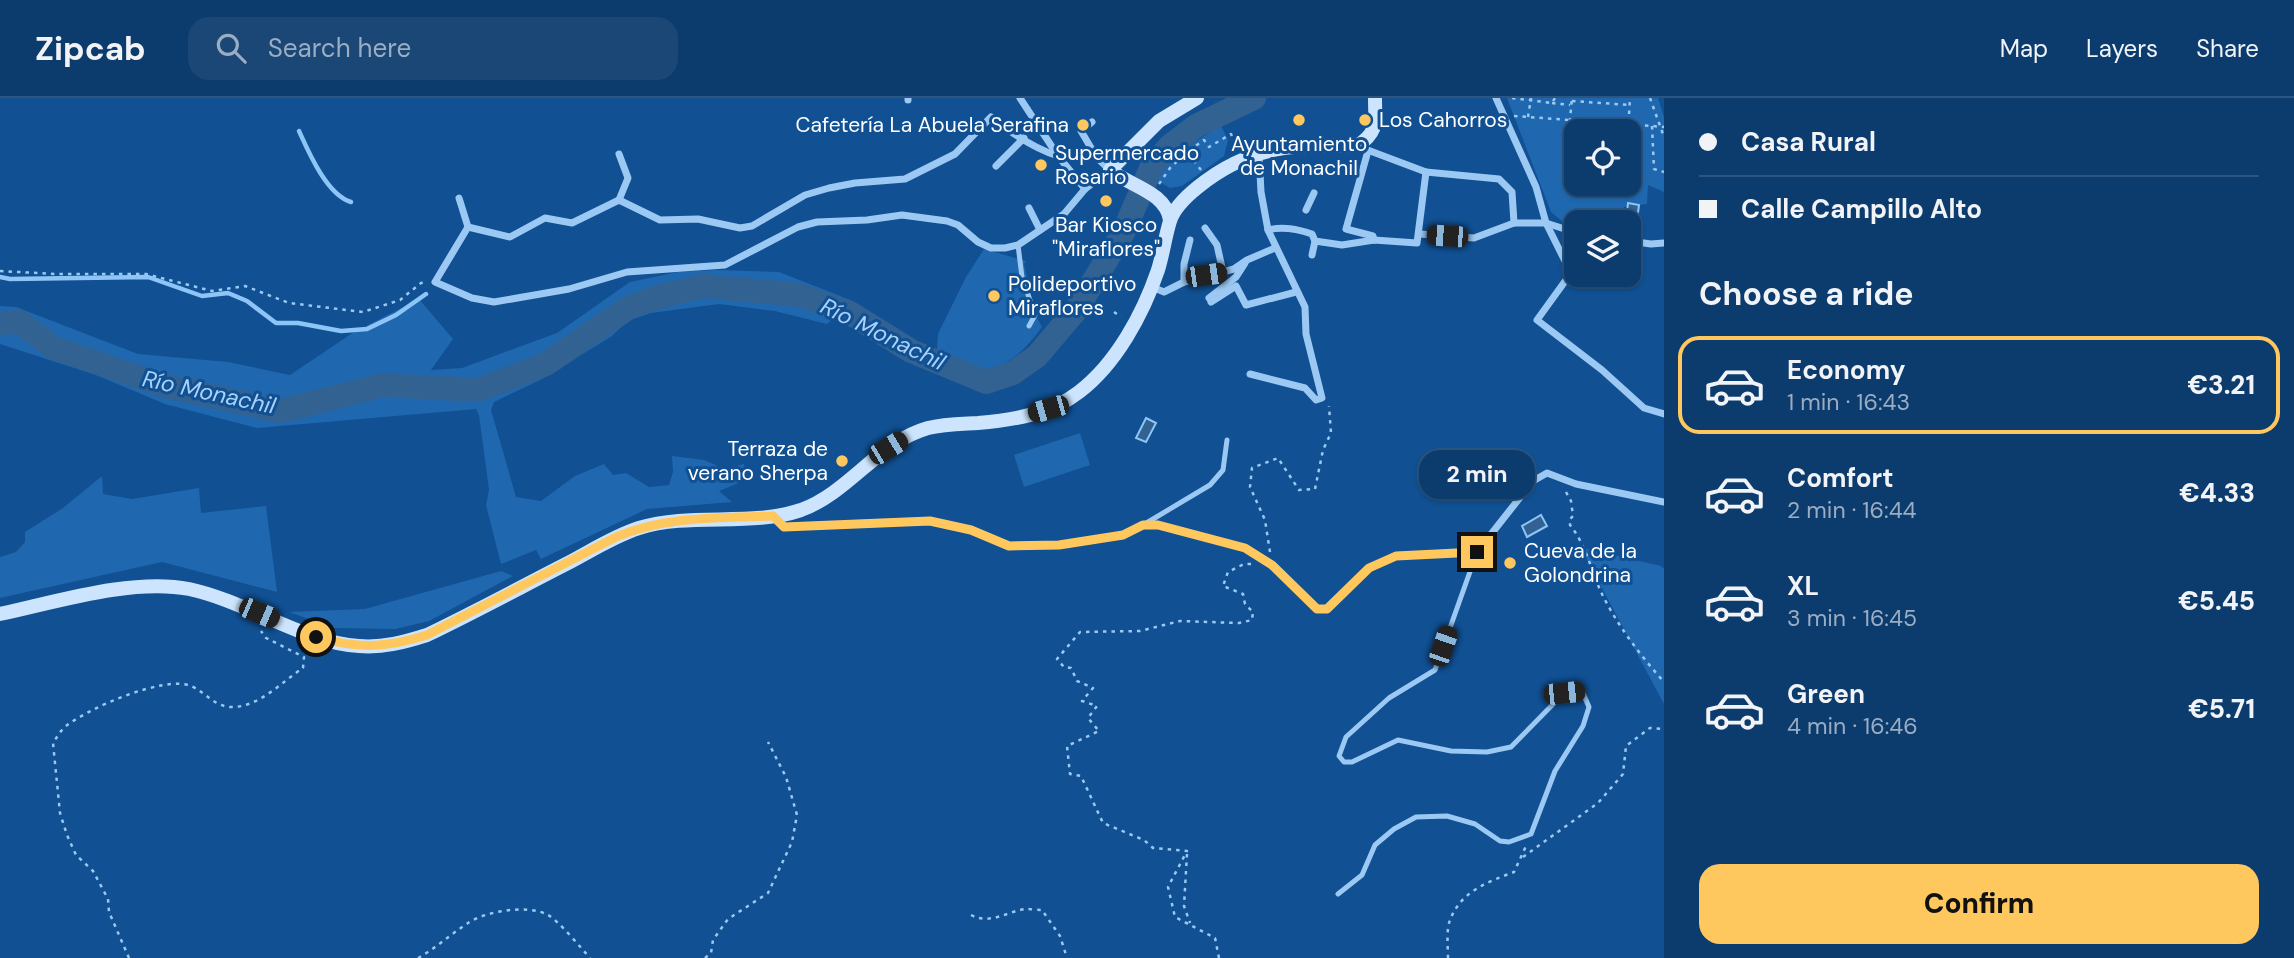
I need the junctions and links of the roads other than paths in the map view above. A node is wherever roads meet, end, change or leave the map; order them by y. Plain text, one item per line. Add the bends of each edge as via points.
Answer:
1 (1020, 98) edge
2 (1197, 98) edge
3 (1375, 98) edge
4 (1496, 98) edge
5 (1092, 121) dead end
6 (1024, 138) junction
7 (1367, 150) junction
8 (619, 154) dead end
9 (1259, 154) junction
10 (1058, 156) junction
11 (996, 166) dead end
12 (1110, 170) junction
13 (1426, 172) junction
14 (1085, 189) junction
15 (1155, 191) junction
16 (1314, 193) dead end
17 (458, 198) dead end
18 (1185, 198) junction
19 (619, 200) junction
20 (1029, 208) dead end
21 (1306, 211) dead end
22 (1170, 220) junction
23 (1514, 223) junction
24 (1546, 223) junction
25 (468, 227) junction
26 (1205, 228) dead end
27 (1564, 229) edge
28 (1040, 230) junction
29 (1268, 230) junction
30 (1420, 234) junction
31 (1190, 240) dead end
32 (1374, 240) junction
33 (1315, 241) junction
34 (1641, 243) edge
35 (1664, 243) edge
36 (1017, 245) junction
37 (1275, 248) junction
38 (1312, 255) dead end
39 (1247, 260) junction
40 (1223, 272) junction
41 (1184, 282) junction
42 (1152, 287) junction
43 (1296, 292) junction
44 (1029, 326) dead end
45 (1250, 374) dead end
46 (1664, 414) edge
47 (1227, 440) dead end
48 (1664, 502) edge
49 (773, 516) junction
50 (1143, 525) junction
51 (1477, 552) junction
52 (0, 614) edge
53 (1338, 894) dead end

1 - 10 street
2 - 12 street via 1159,121
3 - 7 street via 1374,130
4 - 24 street via 1536,187
5 - 12 street via 1081,131
6 - 10 street
6 - 11 street
6 - 19 street via 990,117 955,154 905,179 855,183 805,195 752,226 740,228 698,219 660,220
7 - 9 street via 1299,145
7 - 13 street
7 - 32 street via 1346,229
8 - 19 street via 628,178
9 - 18 street via 1225,167
9 - 29 street
10 - 14 street
12 - 14 street
12 - 15 street
13 - 23 street via 1499,179 1511,192
13 - 30 street
14 - 28 street via 1064,214
15 - 18 street
15 - 22 street
16 - 21 street
17 - 25 street
18 - 22 street
19 - 25 street via 572,223 545,218 510,237
20 - 28 street
22 - 42 street
23 - 24 street
23 - 30 street via 1474,238
24 - 27 street
24 - 46 street via 1572,273 1538,320 1644,408
25 - 36 street via 435,282 494,302 569,289 628,272 725,265 798,227 817,222 902,215 947,220 991,248
26 - 40 street via 1217,245
28 - 36 street
29 - 33 street via 1302,230
29 - 37 street
30 - 32 street via 1417,246
31 - 41 street
32 - 33 street via 1342,245
33 - 38 street
34 - 35 street
36 - 44 lane via 1035,315
37 - 39 street
37 - 43 street
39 - 40 street
39 - 43 street via 1236,277 1209,298 1211,302 1236,286 1247,305
40 - 41 street
41 - 42 street via 1164,292
42 - 49 street via 1111,360 1063,403 1009,420 928,428 888,448 818,503
43 - 45 street via 1305,307 1306,334 1322,398 1316,400 1305,388
47 - 50 lane via 1223,470 1210,485
48 - 51 street via 1547,473 1533,481
49 - 50 street via 784,527 930,521 971,530 1009,546 1059,545 1123,535
49 - 52 street via 677,520 637,528 452,623 403,643 339,643 188,589 142,586
50 - 51 street via 1245,548 1272,565 1317,609 1327,609 1369,568 1396,556
51 - 53 lane via 1435,670 1389,698 1346,737 1339,755 1352,762 1398,740 1451,751 1511,747 1564,693 1582,691 1589,708 1583,726 1555,771 1531,834 1500,841 1475,824 1447,816 1416,817 1374,845 1362,875

